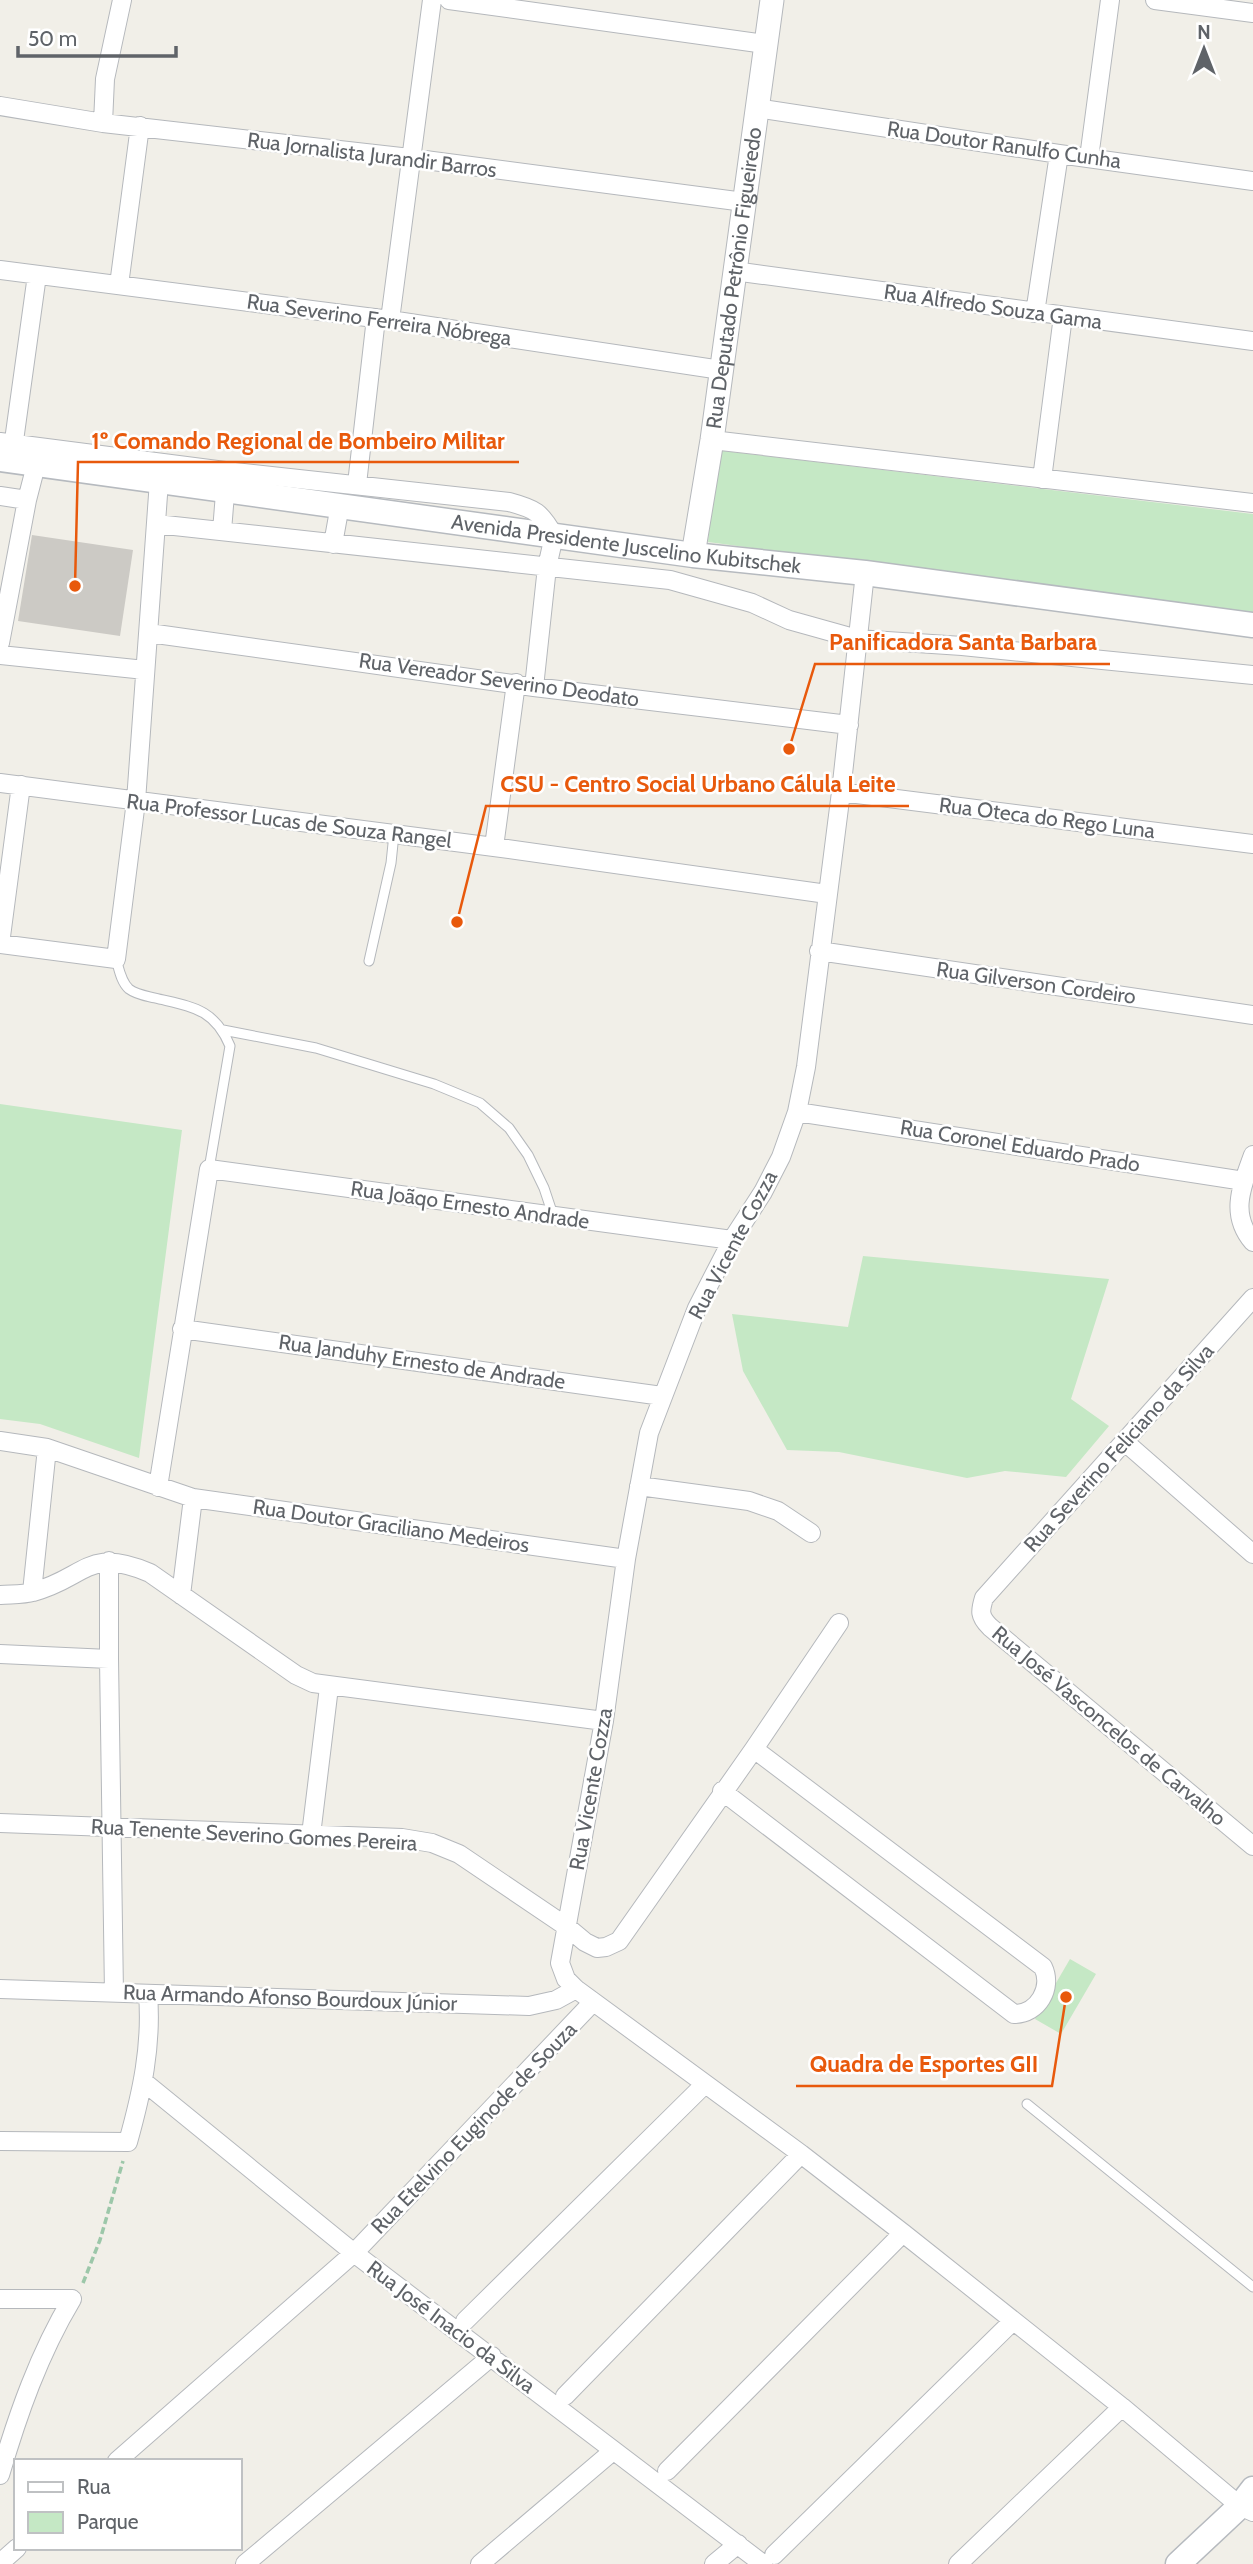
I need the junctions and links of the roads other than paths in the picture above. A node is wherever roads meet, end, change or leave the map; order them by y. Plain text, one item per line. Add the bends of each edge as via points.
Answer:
1 (122, 0) edge
2 (432, 0) edge
3 (449, 0) edge
4 (772, 0) edge
5 (1110, 0) edge
6 (1155, 0) edge
7 (1253, 13) edge
8 (765, 44) junction
9 (0, 106) edge
10 (756, 108) junction
11 (103, 124) junction
12 (140, 126) junction
13 (1059, 154) junction
14 (410, 158) junction
15 (1089, 158) junction
16 (1253, 181) edge
17 (744, 202) junction
18 (0, 270) edge
19 (734, 271) junction
20 (37, 275) junction
21 (120, 285) junction
22 (1035, 313) junction
23 (1063, 316) junction
24 (383, 319) junction
25 (1253, 341) edge
26 (721, 370) junction
27 (712, 440) junction
28 (12, 454) edge
29 (1042, 479) junction
30 (159, 481) junction
31 (226, 481) junction
32 (357, 484) junction
33 (0, 496) edge
34 (27, 500) junction
35 (395, 501) junction
36 (1253, 503) edge
37 (340, 505) junction
38 (156, 524) junction
39 (222, 531) junction
40 (554, 536) junction
41 (333, 544) junction
42 (693, 555) junction
43 (547, 567) junction
44 (865, 573) junction
45 (2, 614) edge
46 (1253, 625) edge
47 (149, 633) junction
48 (857, 639) junction
49 (0, 643) edge
50 (0, 655) edge
51 (145, 670) junction
52 (1253, 674) edge
53 (516, 683) junction
54 (534, 687) junction
55 (849, 725) junction
56 (0, 783) edge
57 (21, 785) junction
58 (841, 792) junction
59 (136, 801) junction
60 (394, 834) junction
61 (1253, 844) edge
62 (494, 847) junction
63 (827, 894) junction
64 (0, 944) edge
65 (819, 951) junction
66 (116, 959) junction
67 (369, 961) dead end
68 (1253, 1015) edge
69 (223, 1030) junction
70 (797, 1112) junction
71 (1253, 1155) edge
72 (209, 1169) junction
73 (1244, 1181) junction
74 (554, 1216) junction
75 (732, 1240) junction
76 (1253, 1242) edge
77 (1253, 1298) edge
78 (182, 1329) junction
79 (662, 1396) junction
80 (0, 1441) edge
81 (1125, 1442) junction
82 (47, 1448) junction
83 (639, 1486) junction
84 (158, 1487) junction
85 (193, 1498) junction
86 (811, 1533) dead end
87 (1253, 1554) edge
88 (626, 1559) junction
89 (109, 1561) junction
90 (32, 1592) junction
91 (0, 1595) edge
92 (181, 1595) junction
93 (984, 1598) joint
94 (839, 1623) dead end
95 (0, 1654) edge
96 (109, 1659) junction
97 (329, 1687) junction
98 (604, 1721) junction
99 (754, 1749) junction
100 (722, 1791) junction
101 (0, 1823) edge
102 (111, 1828) junction
103 (311, 1835) junction
104 (1253, 1846) edge
105 (567, 1927) junction
106 (0, 1989) edge
107 (576, 1989) junction
108 (114, 1993) junction
109 (148, 1994) junction
110 (593, 2002) junction
111 (144, 2082) junction
112 (705, 2085) junction
113 (1027, 2104) dead end
114 (0, 2141) edge
115 (801, 2154) junction
116 (903, 2233) junction
117 (354, 2253) junction
118 (1253, 2287) edge
119 (0, 2299) edge
120 (465, 2321) dead end
121 (1013, 2322) junction
122 (492, 2356) junction
123 (565, 2396) dead end
124 (1122, 2407) junction
125 (613, 2451) junction
126 (119, 2459) edge
127 (1, 2466) edge
128 (667, 2471) dead end
129 (1249, 2502) edge
130 (738, 2544) junction
131 (15, 2550) edge
132 (769, 2559) edge
133 (0, 2563) edge
134 (245, 2564) edge
135 (481, 2564) edge
136 (714, 2564) edge
137 (958, 2564) edge
138 (1178, 2564) edge

1 - 11 street via 105,79
2 - 14 street
3 - 8 street
4 - 8 street, Rua Deputado Petrônio Figueiredo
5 - 15 street
6 - 7 street
8 - 10 street, Rua Deputado Petrônio Figueiredo
9 - 11 street, Rua Jornalista Jurandir Barros
10 - 13 street, Rua Doutor Ranulfo Cunha
10 - 17 street, Rua Deputado Petrônio Figueiredo
11 - 12 street, Rua Jornalista Jurandir Barros
12 - 14 street, Rua Jornalista Jurandir Barros
12 - 21 street
13 - 15 street, Rua Doutor Ranulfo Cunha
13 - 22 street
14 - 17 street, Rua Jornalista Jurandir Barros
14 - 24 street
15 - 16 street, Rua Doutor Ranulfo Cunha
17 - 19 street, Rua Deputado Petrônio Figueiredo
18 - 20 street, Rua Severino Ferreira Nóbrega
19 - 22 street, Rua Alfredo Souza Gama
19 - 26 street, Rua Deputado Petrônio Figueiredo
20 - 21 street, Rua Severino Ferreira Nóbrega
20 - 28 street
21 - 24 street, Rua Severino Ferreira Nóbrega
22 - 23 street, Rua Alfredo Souza Gama
23 - 25 street, Rua Alfredo Souza Gama
23 - 29 street
24 - 26 street, Rua Severino Ferreira Nóbrega
24 - 32 street
26 - 27 street, Rua Deputado Petrônio Figueiredo
27 - 29 street
27 - 42 street, Rua Deputado Petrônio Figueiredo
28 - 30 main road, Avenida Presidente Juscelino Kubitschek
28 - 31 street
28 - 34 street
29 - 36 street
30 - 31 main road, Avenida Presidente Juscelino Kubitschek
30 - 38 street
31 - 32 street
31 - 37 main road, Avenida Presidente Juscelino Kubitschek
31 - 39 street
32 - 35 street
33 - 34 street
34 - 45 street
35 - 37 main road, Avenida Presidente Juscelino Kubitschek
35 - 40 main road, Avenida Presidente Juscelino Kubitschek
37 - 41 street
38 - 39 street
38 - 47 street
39 - 41 street
40 - 42 main road, Avenida Presidente Juscelino Kubitschek
40 - 43 street
41 - 43 street
42 - 44 main road, Avenida Presidente Juscelino Kubitschek
43 - 48 street via 670,580
43 - 54 street
44 - 46 main road, Avenida Presidente Juscelino Kubitschek
44 - 48 street, Rua Vicente Cozza
45 - 49 street
47 - 51 street
47 - 53 street, Rua Vereador Severino Deodato
48 - 52 street
48 - 55 street, Rua Vicente Cozza
50 - 51 street
51 - 59 street
53 - 54 street, Rua Vereador Severino Deodato
53 - 62 street
54 - 55 street, Rua Vereador Severino Deodato
55 - 58 street, Rua Vicente Cozza
56 - 57 street, Rua Professor Lucas de Souza Rangel
57 - 59 street, Rua Professor Lucas de Souza Rangel
57 - 64 street
58 - 61 street, Rua Oteca do Rego Luna
58 - 63 street, Rua Vicente Cozza
59 - 60 street, Rua Professor Lucas de Souza Rangel
59 - 66 street
60 - 62 street, Rua Professor Lucas de Souza Rangel
60 - 67 lane
62 - 63 street, Rua Professor Lucas de Souza Rangel
63 - 65 street, Rua Vicente Cozza
64 - 66 street
65 - 68 street, Rua Gilverson Cordeiro
65 - 70 street, Rua Vicente Cozza
66 - 69 lane via 128,988 197,1008
69 - 72 lane via 230,1046
69 - 74 lane via 316,1048 434,1084 480,1104 509,1128 527,1154
70 - 73 street, Rua Coronel Eduardo Prado
70 - 75 street, Rua Vicente Cozza via 781,1157
71 - 73 street
72 - 74 street, Rua Joãqo Ernesto Andrade
72 - 78 street
73 - 76 street via 1240,1221
74 - 75 street, Rua Joãqo Ernesto Andrade
75 - 79 street, Rua Vicente Cozza via 697,1308
77 - 81 street, Rua Severino Feliciano da Silva
78 - 79 street, Rua Janduhy Ernesto de Andrade
78 - 84 street
79 - 83 street, Rua Vicente Cozza
80 - 82 street, Rua Doutor Graciliano Medeiros
81 - 87 street
81 - 93 street, Rua Severino Feliciano da Silva
82 - 84 street, Rua Doutor Graciliano Medeiros
82 - 90 street
83 - 86 street via 749,1501 778,1511
83 - 88 street, Rua Vicente Cozza
84 - 85 street, Rua Doutor Graciliano Medeiros
85 - 88 street, Rua Doutor Graciliano Medeiros
85 - 92 street
88 - 98 street, Rua Vicente Cozza
89 - 90 street
89 - 92 street via 150,1573
89 - 96 street
90 - 91 street
92 - 97 street via 296,1675
93 - 104 street, Rua José Vasconcelos de Carvalho via 979,1611 990,1627
94 - 99 street
95 - 96 street
96 - 102 street
97 - 98 street
97 - 103 street
98 - 105 street, Rua Vicente Cozza
99 - 100 street
99 - 100 street via 1043,1967 1047,1987 1035,2006 1025,2014 1014,2014
100 - 105 street, Rua Tenente Severino Gomes Pereira via 619,1941 597,1948
101 - 102 street, Rua Tenente Severino Gomes Pereira
102 - 103 street, Rua Tenente Severino Gomes Pereira
102 - 108 street
103 - 105 street, Rua Tenente Severino Gomes Pereira via 432,1843 459,1854
105 - 107 street, Rua Vicente Cozza via 560,1963
106 - 108 street, Rua Armando Afonso Bourdoux Júnior
107 - 109 street, Rua Armando Afonso Bourdoux Júnior via 556,2000 529,2006
107 - 110 street
108 - 109 street, Rua Armando Afonso Bourdoux Júnior
109 - 111 street
110 - 112 street
110 - 117 street, Rua Etelvino Euginode de Souza
111 - 114 street via 128,2142
111 - 117 street, Rua José Inacio da Silva
112 - 115 street
112 - 120 street
113 - 118 lane
115 - 116 street
115 - 123 street
116 - 121 street
116 - 128 street
117 - 122 street, Rua José Inacio da Silva
117 - 126 street, Rua Etelvino Euginode de Souza
119 - 127 street via 72,2300 52,2332
121 - 124 street
121 - 132 street
122 - 125 street, Rua José Inacio da Silva
122 - 134 street
124 - 129 street
124 - 137 street
125 - 130 street, Rua José Inacio da Silva
125 - 135 street
129 - 138 main road
130 - 132 street, Rua José Inacio da Silva
130 - 136 street
131 - 133 street

